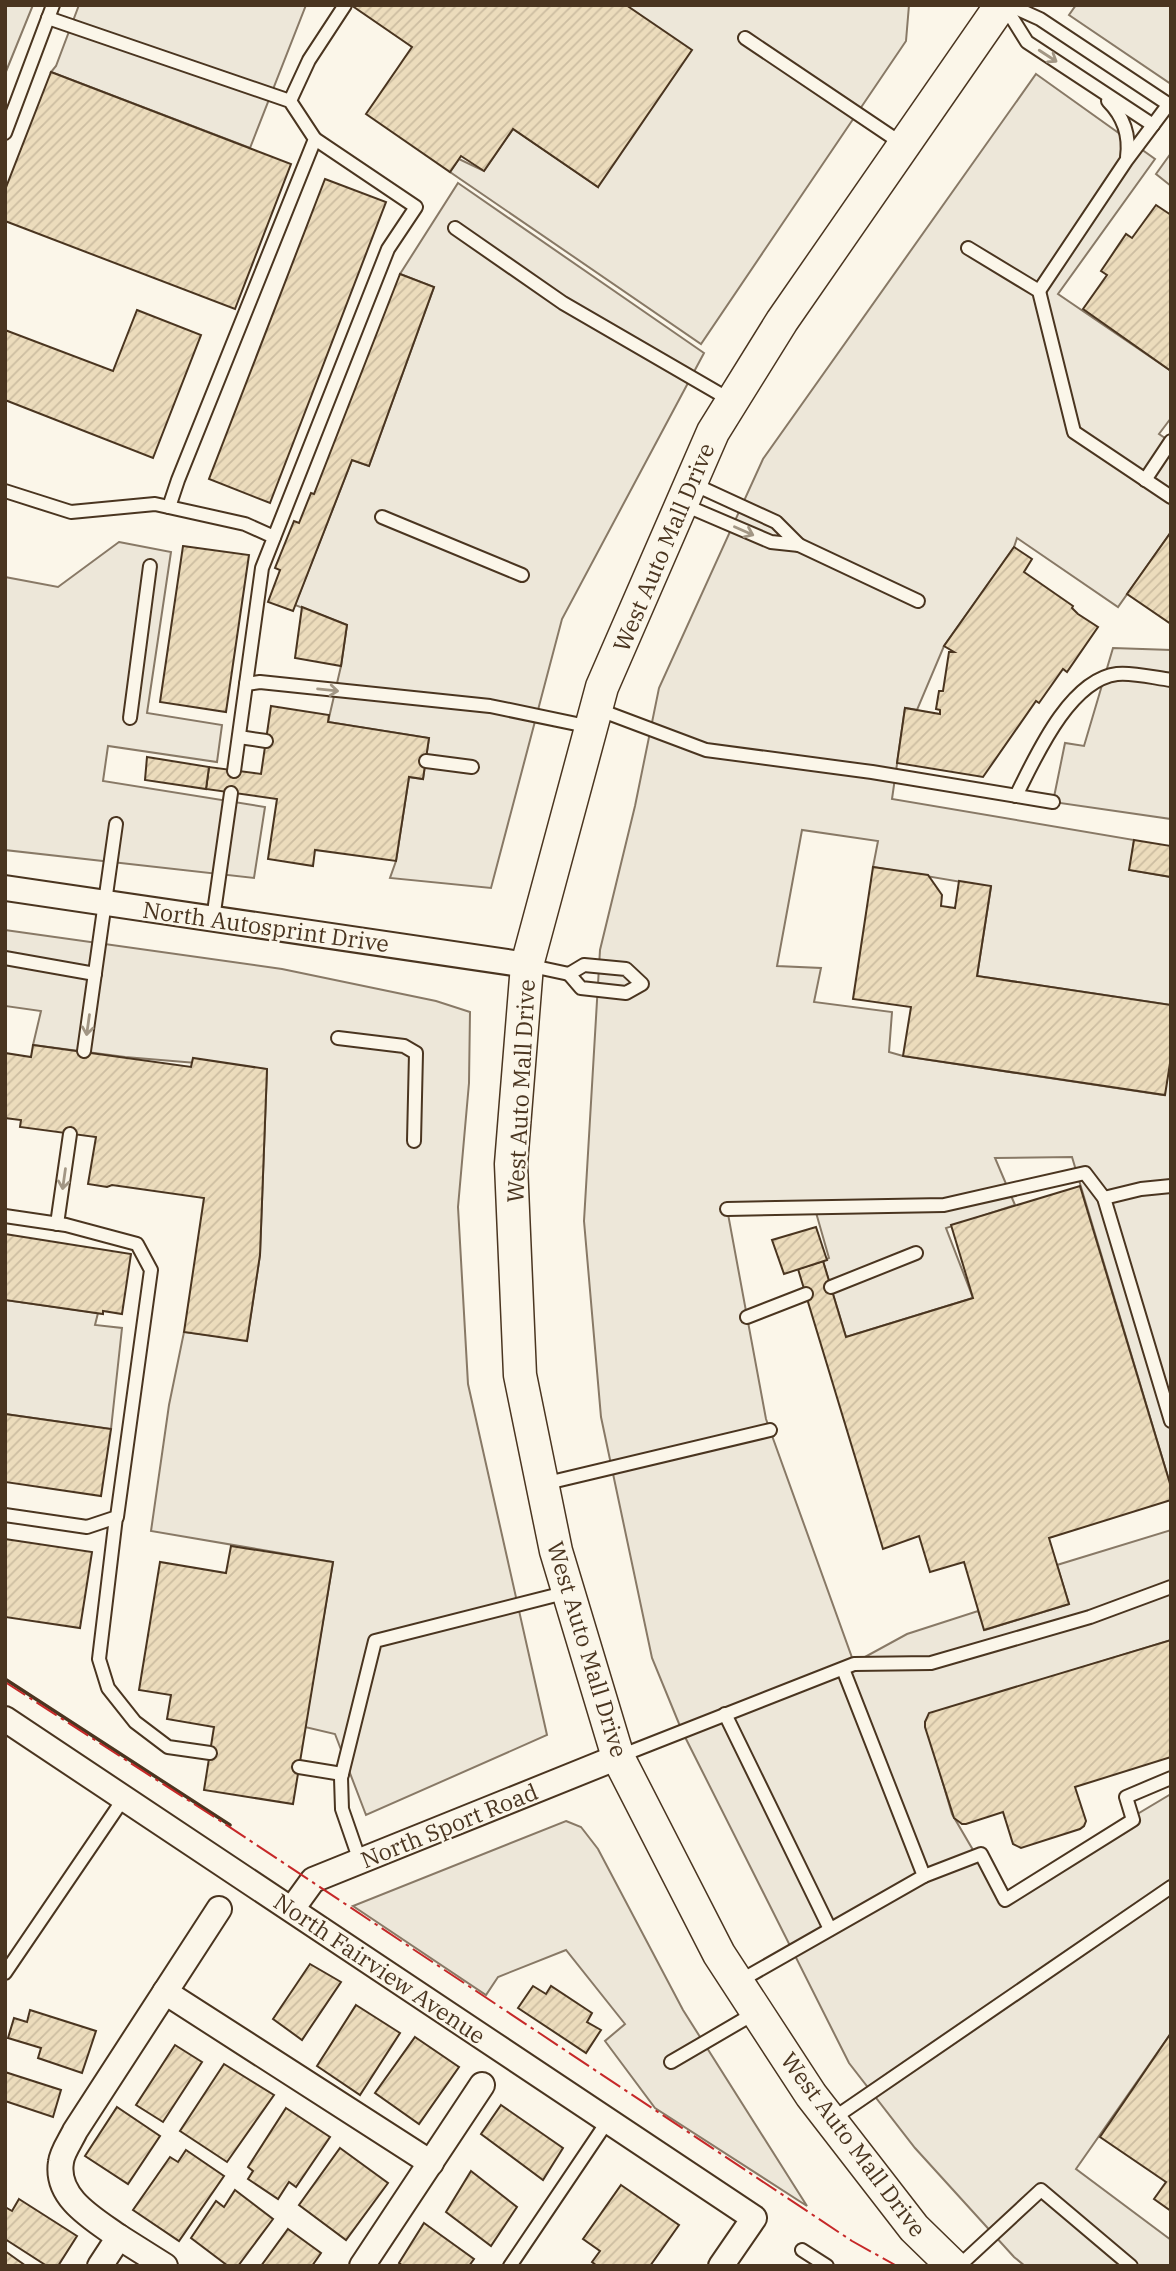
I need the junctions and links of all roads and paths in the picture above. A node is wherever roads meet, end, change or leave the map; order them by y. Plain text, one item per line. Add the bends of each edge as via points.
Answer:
1 (345, 5) edge
2 (1004, 5) edge
3 (50, 11) edge
4 (745, 38) dead end
5 (1092, 85) junction
6 (290, 101) junction
7 (1169, 105) edge
8 (1153, 125) junction
9 (5, 134) edge
10 (315, 139) junction
11 (904, 145) junction
12 (1126, 161) junction
13 (455, 228) dead end
14 (968, 248) dead end
15 (1039, 291) junction
16 (732, 401) junction
17 (1171, 441) edge
18 (1145, 480) junction
19 (5, 491) edge
20 (686, 493) junction
21 (1171, 497) edge
22 (169, 507) junction
23 (382, 517) dead end
24 (274, 537) junction
25 (799, 545) junction
26 (150, 566) dead end
27 (522, 576) dead end
28 (918, 601) dead end
29 (1171, 680) edge
30 (246, 684) junction
31 (130, 718) dead end
32 (594, 718) junction
33 (239, 737) junction
34 (266, 741) dead end
35 (426, 761) dead end
36 (472, 767) dead end
37 (234, 771) dead end
38 (231, 793) dead end
39 (1016, 796) junction
40 (1054, 802) dead end
41 (116, 824) dead end
42 (5, 888) edge
43 (106, 902) junction
44 (213, 919) junction
45 (5, 958) edge
46 (527, 965) junction
47 (95, 974) junction
48 (569, 974) junction
49 (338, 1038) dead end
50 (84, 1051) dead end
51 (71, 1134) dead end
52 (414, 1141) dead end
53 (1171, 1186) edge
54 (1104, 1198) junction
55 (727, 1209) dead end
56 (5, 1216) edge
57 (57, 1224) junction
58 (916, 1253) dead end
59 (831, 1287) dead end
60 (806, 1294) dead end
61 (747, 1317) dead end
62 (1171, 1421) edge
63 (770, 1430) dead end
64 (543, 1484) junction
65 (5, 1515) edge
66 (116, 1517) junction
67 (1171, 1587) edge
68 (569, 1592) junction
69 (843, 1669) junction
70 (725, 1714) junction
71 (5, 1719) edge
72 (210, 1753) dead end
73 (618, 1757) junction
74 (299, 1767) dead end
75 (342, 1774) junction
76 (1171, 1778) edge
77 (124, 1798) junction
78 (360, 1861) junction
79 (924, 1876) junction
80 (1171, 1887) edge
81 (219, 1909) dead end
82 (292, 1909) junction
83 (830, 1929) junction
84 (5, 1973) edge
85 (737, 1982) junction
86 (165, 1992) junction
87 (757, 2012) junction
88 (671, 2062) dead end
89 (482, 2085) dead end
90 (830, 2120) junction
91 (607, 2122) junction
92 (431, 2163) junction
93 (119, 2237) junction
94 (802, 2250) dead end
95 (100, 2266) edge
96 (164, 2266) edge
97 (362, 2266) edge
98 (510, 2266) edge
99 (721, 2266) edge
100 (827, 2266) edge
101 (953, 2266) edge
102 (959, 2266) edge
103 (1132, 2266) edge

1 - 6 lane
2 -> 5 lane via 1027,42
2 - 7 lane via 1040,19
2 - 11 street, West Auto Mall Drive
3 - 6 lane
3 - 9 lane
4 - 11 lane
5 - 8 lane
5 - 12 lane via 1122,120 1129,140
6 - 10 lane
7 - 8 lane
8 - 12 lane
10 - 22 lane
10 - 24 lane via 415,207 388,249
11 - 16 street, West Auto Mall Drive
12 - 15 lane
13 - 16 lane via 563,303
14 - 15 lane
15 - 18 lane via 1074,432
16 - 20 street, West Auto Mall Drive
17 - 18 lane
18 - 21 lane
19 - 22 lane via 71,512 155,504
20 -> 25 lane via 771,542
20 - 25 lane via 776,522
20 - 32 street, West Auto Mall Drive via 602,687
22 - 24 lane via 245,524
23 - 27 lane
24 - 30 lane via 262,568
25 - 28 lane
26 - 31 lane
29 - 39 lane via 1117,674 1087,688 1055,724
30 -> 32 lane
30 - 33 lane
32 - 39 lane via 706,750
32 - 46 street, West Auto Mall Drive
33 - 34 lane
33 - 37 lane
35 - 36 lane
38 - 44 lane
39 - 40 lane
41 - 43 lane
42 - 43 street, North Autosprint Drive
43 - 44 street, North Autosprint Drive
43 - 47 lane
44 - 46 street, North Autosprint Drive
45 - 47 lane
46 - 48 lane
46 - 64 street, West Auto Mall Drive via 511,1164 520,1375
47 -> 50 lane
48 - 48 lane via 581,988 626,993 642,984 626,970 584,965
49 - 52 lane via 404,1046 416,1053
51 -> 57 lane
53 - 54 lane
54 - 55 lane via 1086,1173 944,1205
54 - 62 lane
56 - 57 lane
57 - 66 lane via 136,1244 151,1270
58 - 59 lane
60 - 61 lane
63 - 64 lane
64 - 68 street, West Auto Mall Drive
65 - 66 lane via 87,1527
66 - 72 lane via 99,1659 108,1688 135,1723 168,1747
67 - 69 lane via 1090,1617 931,1663 854,1664
68 - 73 street, West Auto Mall Drive
68 - 75 lane via 376,1641
69 - 70 lane
69 - 79 lane
70 - 73 lane
70 - 83 lane
71 - 77 street, North Fairview Avenue
73 - 78 street, North Sport Road
73 - 85 street, West Auto Mall Drive
74 - 75 lane
75 - 78 lane via 342,1809
76 - 79 lane via 1126,1797 1133,1820 1005,1900 981,1854
77 - 82 street, North Fairview Avenue
77 - 84 lane
78 - 82 street, North Sport Road via 313,1880
79 - 83 lane
80 - 90 lane
81 - 86 street
82 - 91 street, North Fairview Avenue
83 - 85 lane
85 - 87 street, West Auto Mall Drive
86 - 92 street
86 - 93 street via 75,2131 61,2161 63,2188 86,2214
87 - 88 lane
87 - 90 street, West Auto Mall Drive
89 - 92 street
90 - 101 street, West Auto Mall Drive via 914,2228
91 - 98 lane
91 - 99 street, North Fairview Avenue via 754,2218
92 - 97 street
93 - 95 street
93 - 96 street
94 - 100 lane
102 - 103 lane via 1041,2190

